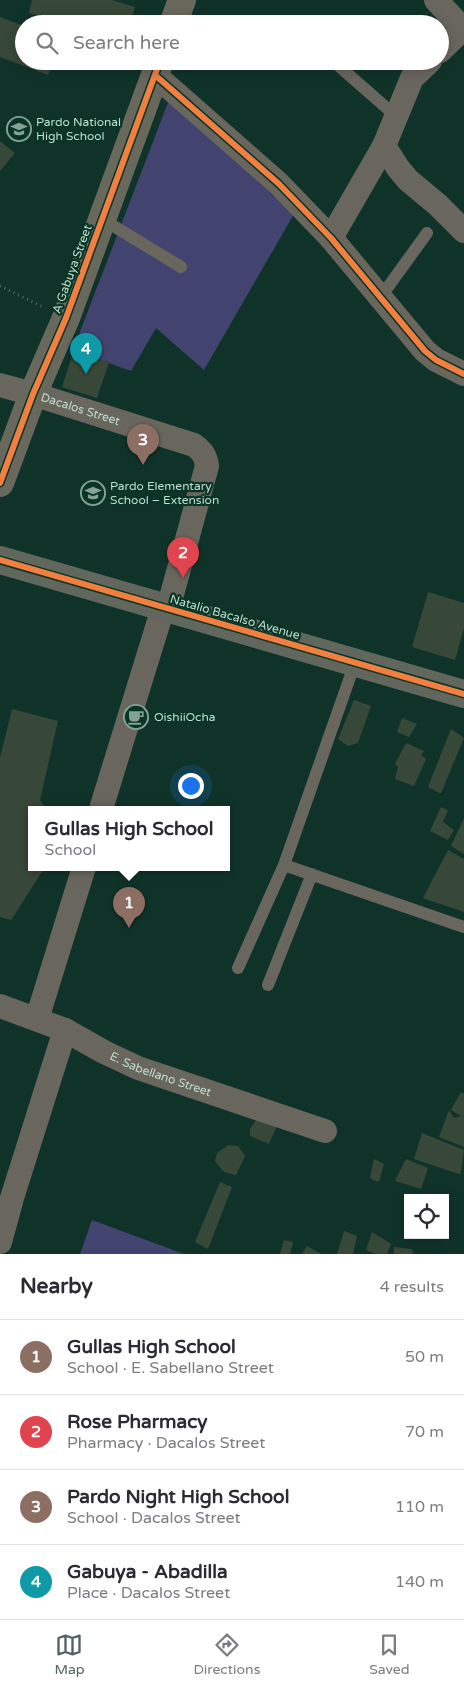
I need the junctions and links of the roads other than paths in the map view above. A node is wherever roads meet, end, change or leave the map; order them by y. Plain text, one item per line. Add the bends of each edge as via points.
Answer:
1 (182, 0) edge
2 (436, 0) edge
3 (176, 15) edge
4 (463, 28) edge
5 (449, 42) edge
6 (157, 70) edge
7 (160, 70) edge
8 (343, 70) edge
9 (420, 70) edge
10 (397, 117) junction
11 (384, 146) junction
12 (102, 219) junction
13 (464, 231) edge
14 (427, 233) dead end
15 (332, 238) junction
16 (181, 267) dead end
17 (380, 298) junction
18 (464, 374) edge
19 (0, 385) edge
20 (34, 394) junction
21 (0, 483) edge
22 (0, 560) edge
23 (165, 608) junction
24 (355, 663) junction
25 (464, 694) edge
26 (102, 806) edge
27 (284, 865) junction
28 (83, 871) edge
29 (312, 874) junction
30 (464, 926) edge
31 (238, 968) dead end
32 (268, 985) dead end
33 (0, 1006) edge
34 (38, 1019) junction
35 (65, 1030) junction
36 (325, 1131) dead end
37 (0, 1242) edge

1 - 3 street
2 - 4 street
4 - 5 street
6 - 12 street, A Gabuya Street
7 - 15 street
8 - 10 lane
9 - 10 street via 412,78
10 - 11 street
11 - 13 street via 408,180
11 - 15 street
12 - 16 lane
12 - 20 street, A Gabuya Street
14 - 17 lane
15 - 17 street
17 - 18 street via 425,351
19 - 20 street, Dacalos Street
20 - 21 street, A Gabuya Street
20 - 23 street, Dacalos Street via 194,445 207,459
22 - 23 main road, Natalio Bacalso Avenue
23 - 24 main road, Natalio Bacalso Avenue
23 - 26 street
24 - 25 main road, Natalio Bacalso Avenue
24 - 27 lane
27 - 29 lane
27 - 31 lane
28 - 34 street
29 - 30 lane
29 - 32 lane
33 - 34 street, E. Sabellano Street
34 - 35 street, E. Sabellano Street
35 - 36 street, E. Sabellano Street via 138,1068
35 - 37 street

